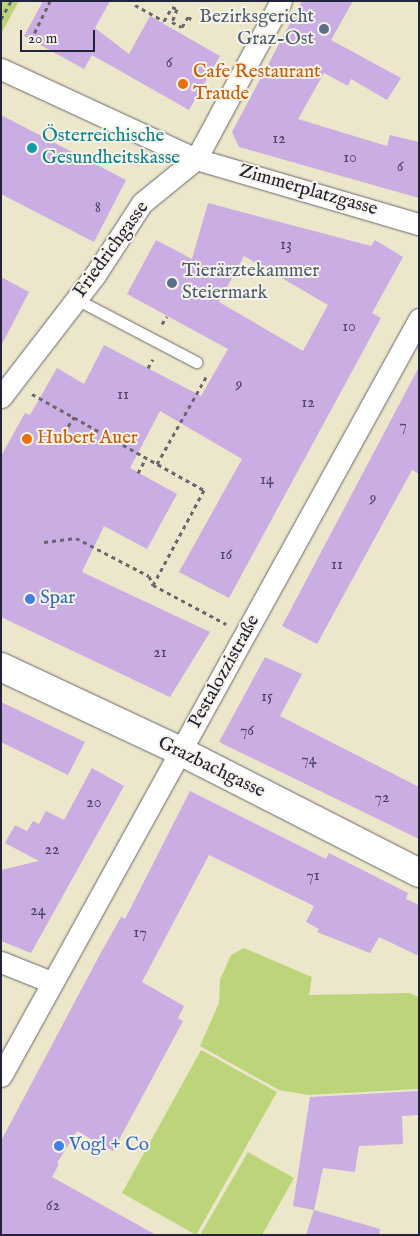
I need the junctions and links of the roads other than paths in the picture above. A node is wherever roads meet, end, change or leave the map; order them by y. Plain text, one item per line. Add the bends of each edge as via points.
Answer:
1 (281, 1) edge
2 (1, 69) edge
3 (196, 159) junction
4 (419, 224) edge
5 (76, 299) junction
6 (419, 319) edge
7 (196, 362) road end
8 (6, 390) edge
9 (1, 667) edge
10 (180, 751) junction
11 (419, 873) edge
12 (1, 962) edge
13 (51, 982) junction
14 (1, 1076) edge

1 - 3 street, Friedrichgasse
2 - 3 street, Zimmerplatzgasse
3 - 4 street, Zimmerplatzgasse
3 - 5 street, Friedrichgasse via 142,203
5 - 7 lane
5 - 8 street, Friedrichgasse
6 - 10 street, Pestalozzistraße
9 - 10 main road, Grazbachgasse
10 - 11 main road, Grazbachgasse
10 - 13 street, Pestalozzistraße
12 - 13 street
13 - 14 street, Pestalozzistraße

